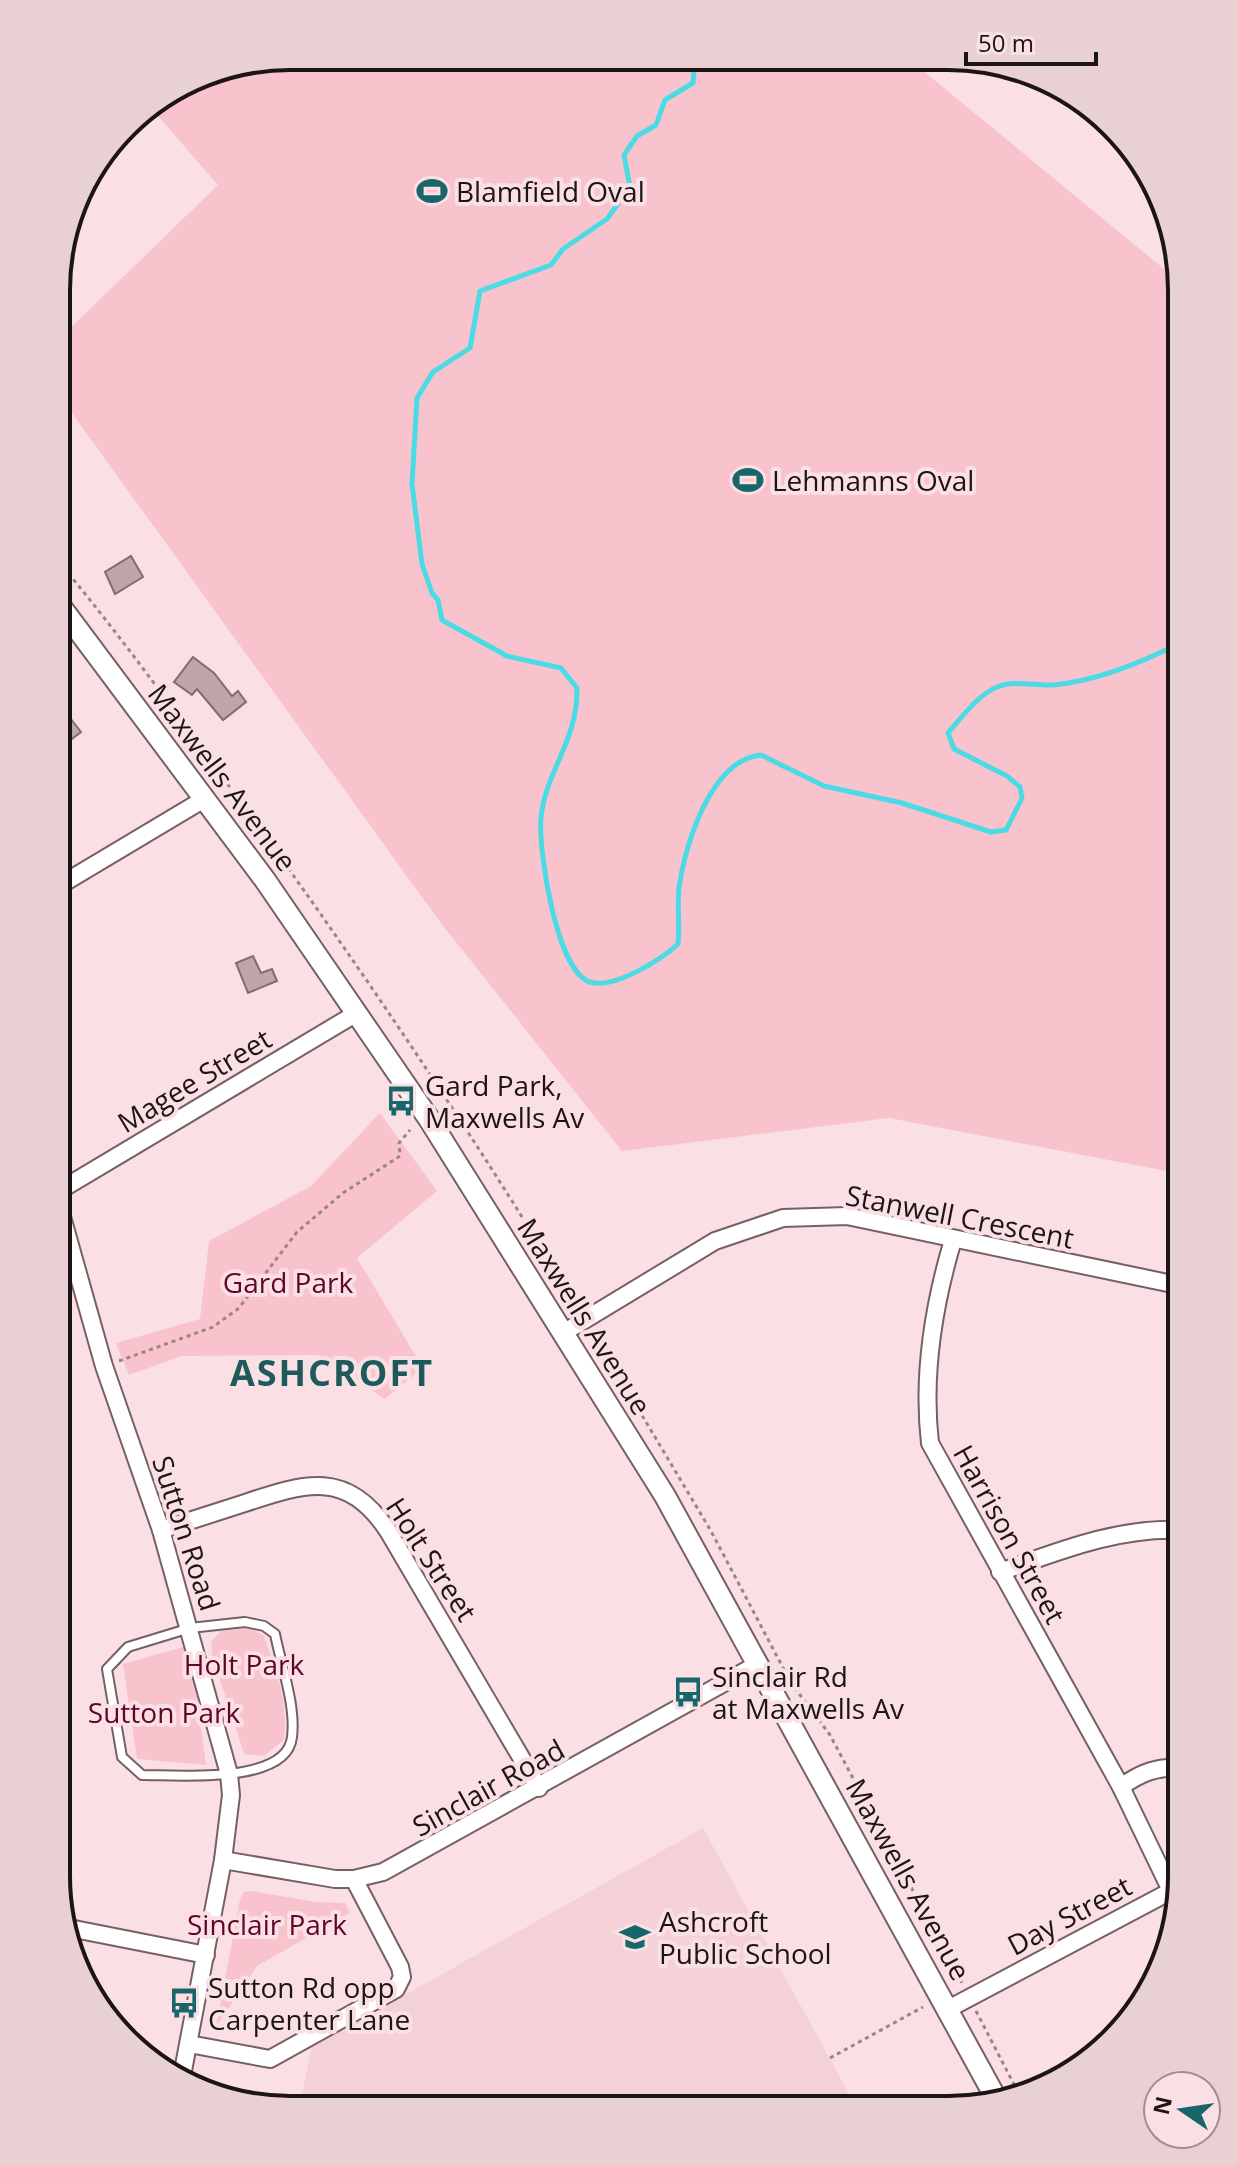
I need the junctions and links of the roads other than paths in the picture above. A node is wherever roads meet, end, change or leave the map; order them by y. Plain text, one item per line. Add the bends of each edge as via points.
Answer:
1 (70, 619) edge
2 (206, 798) junction
3 (70, 879) edge
4 (357, 1013) junction
5 (70, 1184) edge
6 (953, 1240) junction
7 (70, 1245) edge
8 (1168, 1283) edge
9 (563, 1333) junction
10 (1168, 1529) edge
11 (161, 1530) junction
12 (1000, 1572) junction
13 (190, 1628) junction
14 (758, 1664) junction
15 (1168, 1767) edge
16 (229, 1774) junction
17 (1121, 1787) junction
18 (539, 1788) junction
19 (223, 1860) junction
20 (354, 1879) junction
21 (1168, 1885) edge
22 (1167, 1901) edge
23 (77, 1930) edge
24 (206, 1955) junction
25 (950, 2008) junction
26 (189, 2044) junction
27 (184, 2069) edge
28 (993, 2092) edge

1 - 2 street, Maxwells Avenue
2 - 3 street
2 - 4 street, Maxwells Avenue
4 - 5 street, Magee Street
4 - 9 street, Maxwells Avenue
6 - 8 street, Stanwell Crescent
6 - 9 street, Stanwell Crescent via 847,1216 783,1218 715,1241
6 - 12 street, Harrison Street via 937,1293 925,1397 930,1443
7 - 11 street, Sutton Road via 104,1366
9 - 14 street, Maxwells Avenue via 665,1496
10 - 12 street via 1084,1542
11 - 13 street, Sutton Road
11 - 18 street, Holt Street via 297,1486 332,1486 352,1493 388,1531
12 - 17 street, Harrison Street
13 - 16 street, Sutton Road
13 - 16 lane via 245,1622 275,1634 293,1726 290,1747 273,1764
13 - 16 lane via 128,1647 107,1669 122,1757 142,1775
14 - 18 street, Sinclair Road
14 - 25 street, Maxwells Avenue
15 - 17 street via 1140,1773
16 - 19 street, Sutton Road
17 - 21 street, Harrison Street
18 - 20 street, Sinclair Road via 416,1856
19 - 20 street, Sinclair Road
19 - 24 street, Sutton Road
20 - 26 street via 402,1977 394,1990 270,2059
22 - 25 street, Day Street
23 - 24 street
24 - 26 street, Sutton Road
25 - 28 street, Maxwells Avenue
26 - 27 street, Sutton Road

